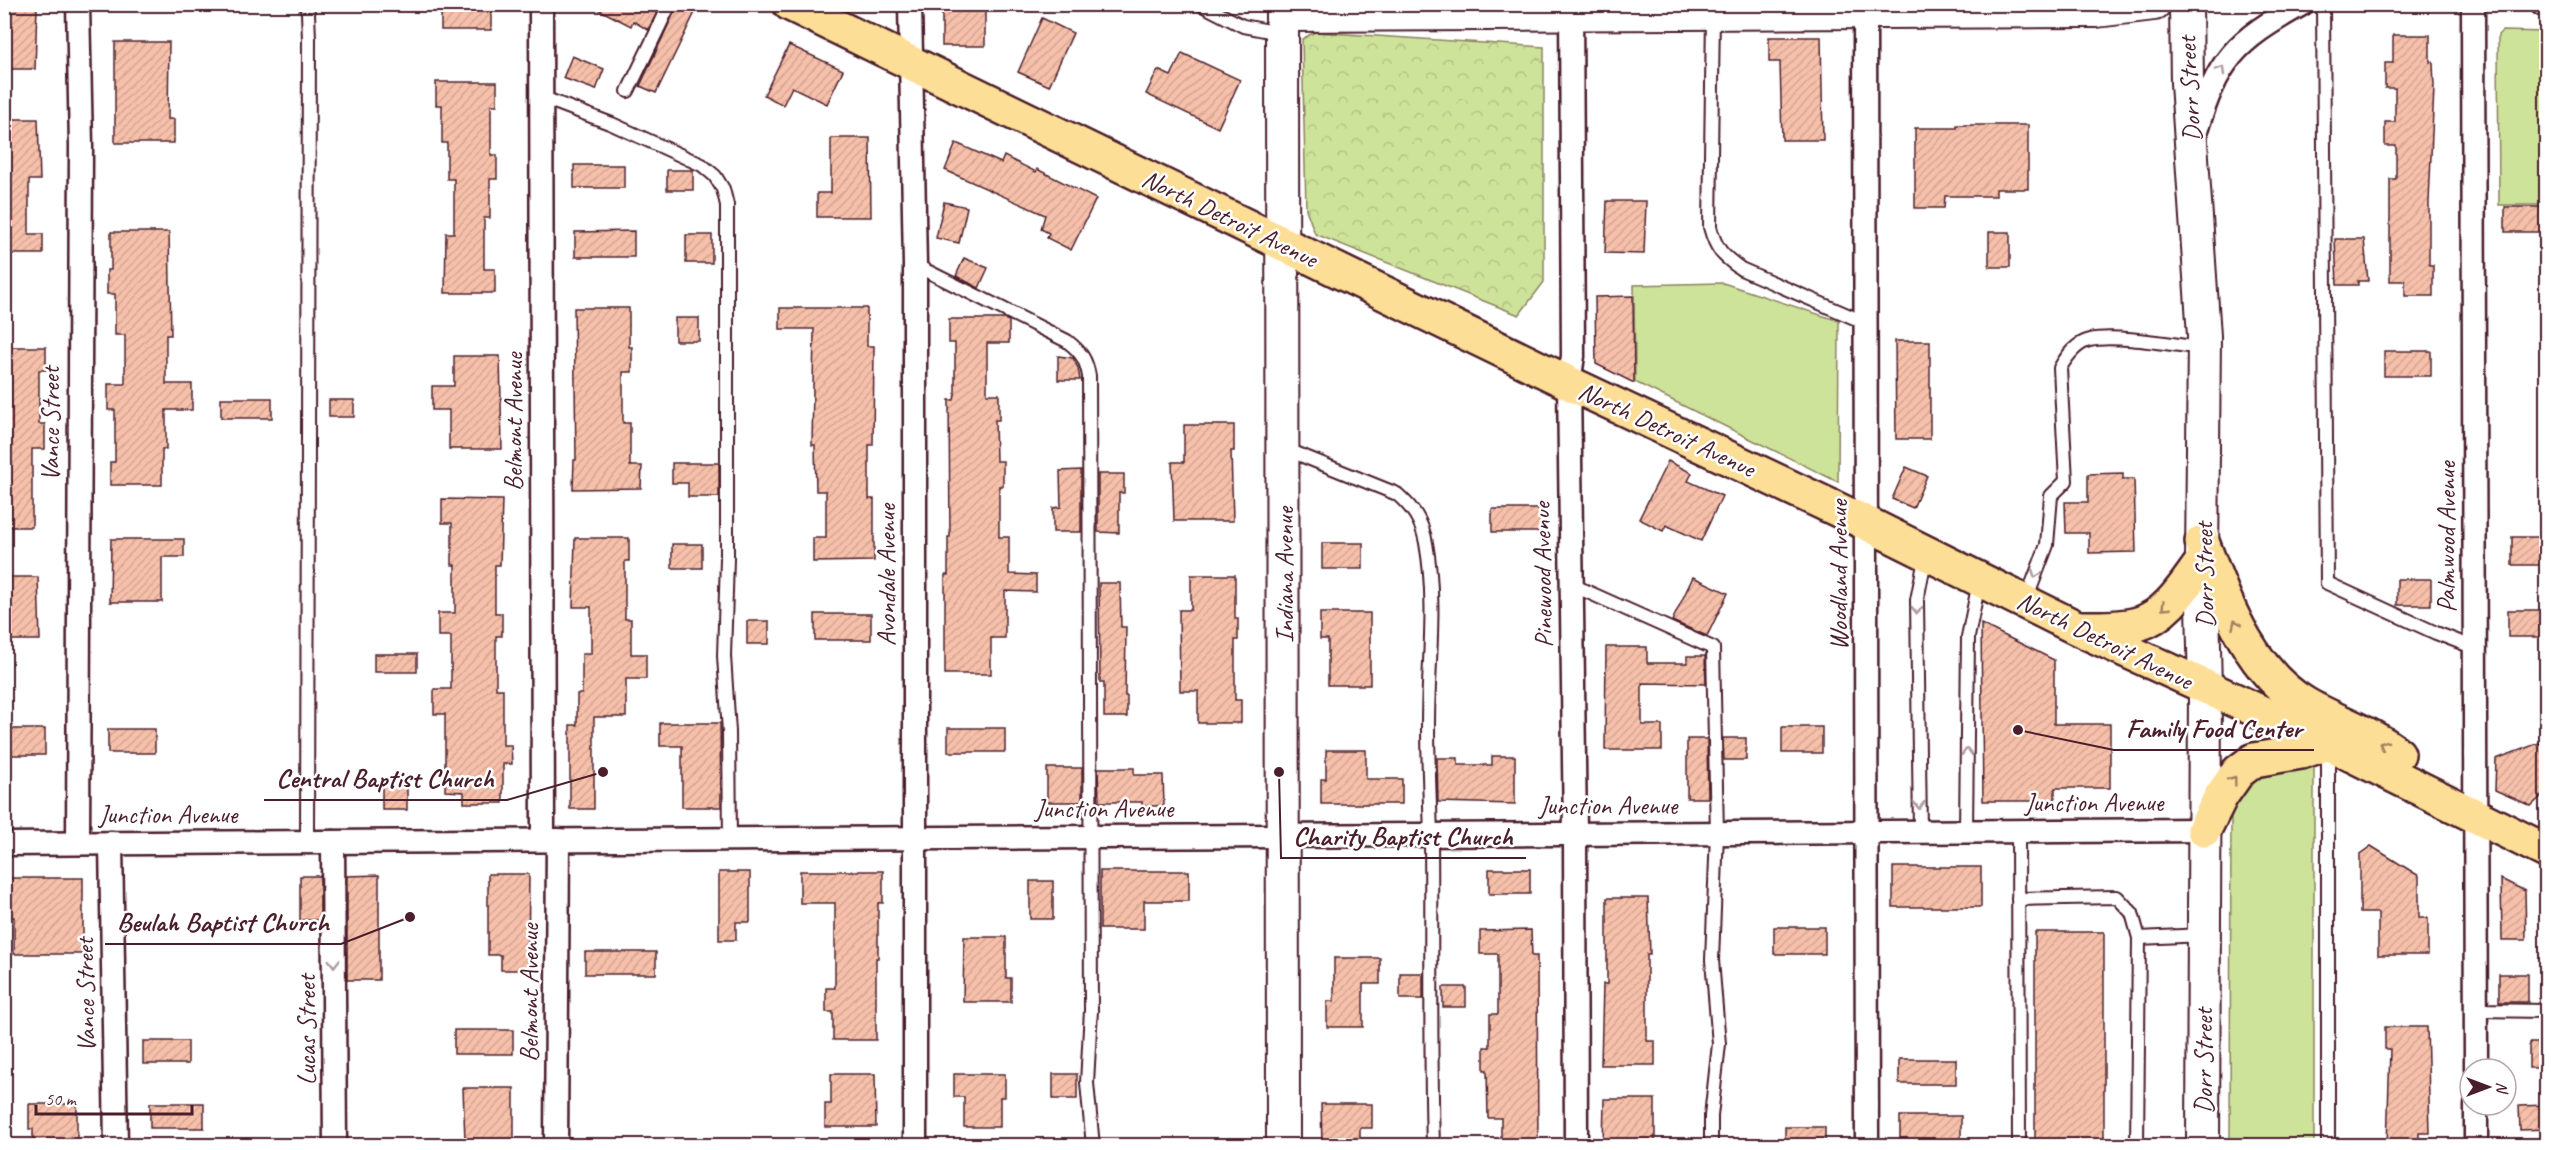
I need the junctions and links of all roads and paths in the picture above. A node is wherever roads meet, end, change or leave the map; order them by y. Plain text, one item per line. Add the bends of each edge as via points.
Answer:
1 (78, 4) edge
2 (306, 4) edge
3 (541, 4) edge
4 (670, 4) edge
5 (790, 4) edge
6 (910, 4) edge
7 (1200, 4) edge
8 (2154, 4) edge
9 (2186, 4) edge
10 (2302, 4) edge
11 (2323, 4) edge
12 (2473, 4) edge
13 (1429, 9) edge
14 (1571, 9) edge
15 (1713, 9) edge
16 (1865, 9) edge
17 (1282, 18) edge
18 (910, 62) junction
19 (628, 91) dead end
20 (541, 97) junction
21 (2192, 144) junction
22 (1283, 245) junction
23 (915, 265) junction
24 (1866, 323) junction
25 (2204, 348) junction
26 (1569, 383) junction
27 (1284, 448) junction
28 (1866, 523) junction
29 (1926, 552) junction
30 (2202, 552) junction
31 (1980, 579) junction
32 (1570, 584) junction
33 (2025, 602) junction
34 (2077, 628) junction
35 (2475, 648) junction
36 (2205, 689) junction
37 (2328, 743) junction
38 (2467, 812) junction
39 (2204, 830) junction
40 (2018, 831) junction
41 (1867, 832) junction
42 (1920, 832) junction
43 (1966, 832) junction
44 (1717, 833) junction
45 (1575, 834) junction
46 (1431, 835) junction
47 (1284, 836) junction
48 (1089, 837) junction
49 (914, 838) junction
50 (730, 839) junction
51 (550, 840) junction
52 (307, 842) junction
53 (333, 842) junction
54 (78, 843) junction
55 (111, 843) junction
56 (4, 844) edge
57 (2547, 851) edge
58 (2018, 899) junction
59 (2204, 935) junction
60 (2139, 939) junction
61 (2476, 1010) junction
62 (2547, 1011) edge
63 (2476, 1057) edge
64 (2476, 1117) edge
65 (116, 1146) edge
66 (335, 1146) edge
67 (556, 1146) edge
68 (915, 1146) edge
69 (1093, 1146) edge
70 (1284, 1146) edge
71 (1433, 1146) edge
72 (1576, 1146) edge
73 (1711, 1146) edge
74 (1868, 1146) edge
75 (2019, 1146) edge
76 (2137, 1146) edge
77 (2203, 1146) edge
78 (2328, 1146) edge
79 (2476, 1146) edge

1 - 54 street, Vance Street
2 - 52 lane
3 - 20 street, Belmont Avenue
4 - 19 lane
5 - 18 main road, North Detroit Avenue
6 - 18 street, Avondale Avenue
7 - 17 lane via 1244,26
8 - 16 street via 2096,11
9 - 21 street, Dorr Street
21 -> 10 street via 2206,99 2231,55 2260,27
11 - 35 lane via 2327,583
12 - 35 street, Palmwood Avenue
13 - 14 street
13 - 17 street
14 - 15 street
14 - 26 street, Pinewood Avenue via 1573,356
15 - 16 street
15 - 24 lane via 1710,227 1714,244 1741,269
16 - 24 street, Woodland Avenue
17 - 22 street, Indiana Avenue
18 - 22 main road, North Detroit Avenue
18 - 23 street, Avondale Avenue
20 - 50 lane via 702,165 715,176 725,197 724,656
20 - 51 street, Belmont Avenue
21 - 25 street, Dorr Street
22 - 26 main road, North Detroit Avenue
22 - 27 street, Indiana Avenue
23 - 48 lane via 1067,341 1086,362
23 - 49 street, Avondale Avenue
24 - 28 street, Woodland Avenue
25 - 30 street, Dorr Street
25 -> 33 lane via 2089,340 2069,353 2060,368 2066,481 2051,496 2047,545
26 - 28 main road, North Detroit Avenue
26 - 32 street, Pinewood Avenue
27 - 46 lane via 1397,494 1411,506 1422,524 1432,627 1428,686
27 - 47 street, Indiana Avenue
28 - 29 main road, North Detroit Avenue
28 - 41 street, Woodland Avenue
29 - 31 main road, North Detroit Avenue
29 -> 42 lane via 1917,600
30 -> 34 main road via 2183,588 2156,616 2130,626
30 - 36 street, Dorr Street
38 -> 30 main road via 2393,751 2304,704 2276,680 2255,658
31 - 33 main road, North Detroit Avenue
43 -> 31 lane via 1968,637
32 - 44 lane via 1713,648
32 - 45 street, Pinewood Avenue
33 - 34 main road, North Detroit Avenue
34 - 36 main road, North Detroit Avenue
35 - 38 street, Palmwood Avenue
36 - 37 main road, North Detroit Avenue
36 - 39 street, Dorr Street
37 - 38 main road, North Detroit Avenue
39 -> 37 main road via 2238,772 2254,760
37 - 78 lane
38 - 57 main road, North Detroit Avenue
38 - 61 street, Palmwood Avenue
39 - 40 street, Junction Avenue
39 - 59 street, Dorr Street
40 - 43 street, Junction Avenue
40 - 58 lane
41 - 42 street, Junction Avenue
41 - 44 street, Junction Avenue
41 - 74 street, Woodland Avenue
42 - 43 street, Junction Avenue
44 - 45 street, Junction Avenue
44 - 73 lane via 1712,960 1719,1044
45 - 46 street, Junction Avenue
45 - 72 street, Pinewood Avenue
46 - 47 street, Junction Avenue
46 - 71 lane
47 - 48 street, Junction Avenue
47 - 70 street, Indiana Avenue
48 - 49 street, Junction Avenue
48 - 69 lane via 1087,1083
49 - 50 street, Junction Avenue
49 - 68 street, Avondale Avenue
50 - 51 street, Junction Avenue
51 - 53 street, Junction Avenue
51 - 67 street, Belmont Avenue
52 - 53 street, Junction Avenue
52 - 55 street, Junction Avenue
53 -> 66 street, Lucas Street
54 - 55 street, Junction Avenue
54 - 56 street, Junction Avenue
55 - 65 street, Vance Street
58 - 60 lane via 2117,897 2132,913
58 - 75 lane
59 - 60 lane
59 - 77 street, Dorr Street
60 - 76 lane
61 - 62 lane
61 - 63 street, Palmwood Avenue
64 - 79 street

